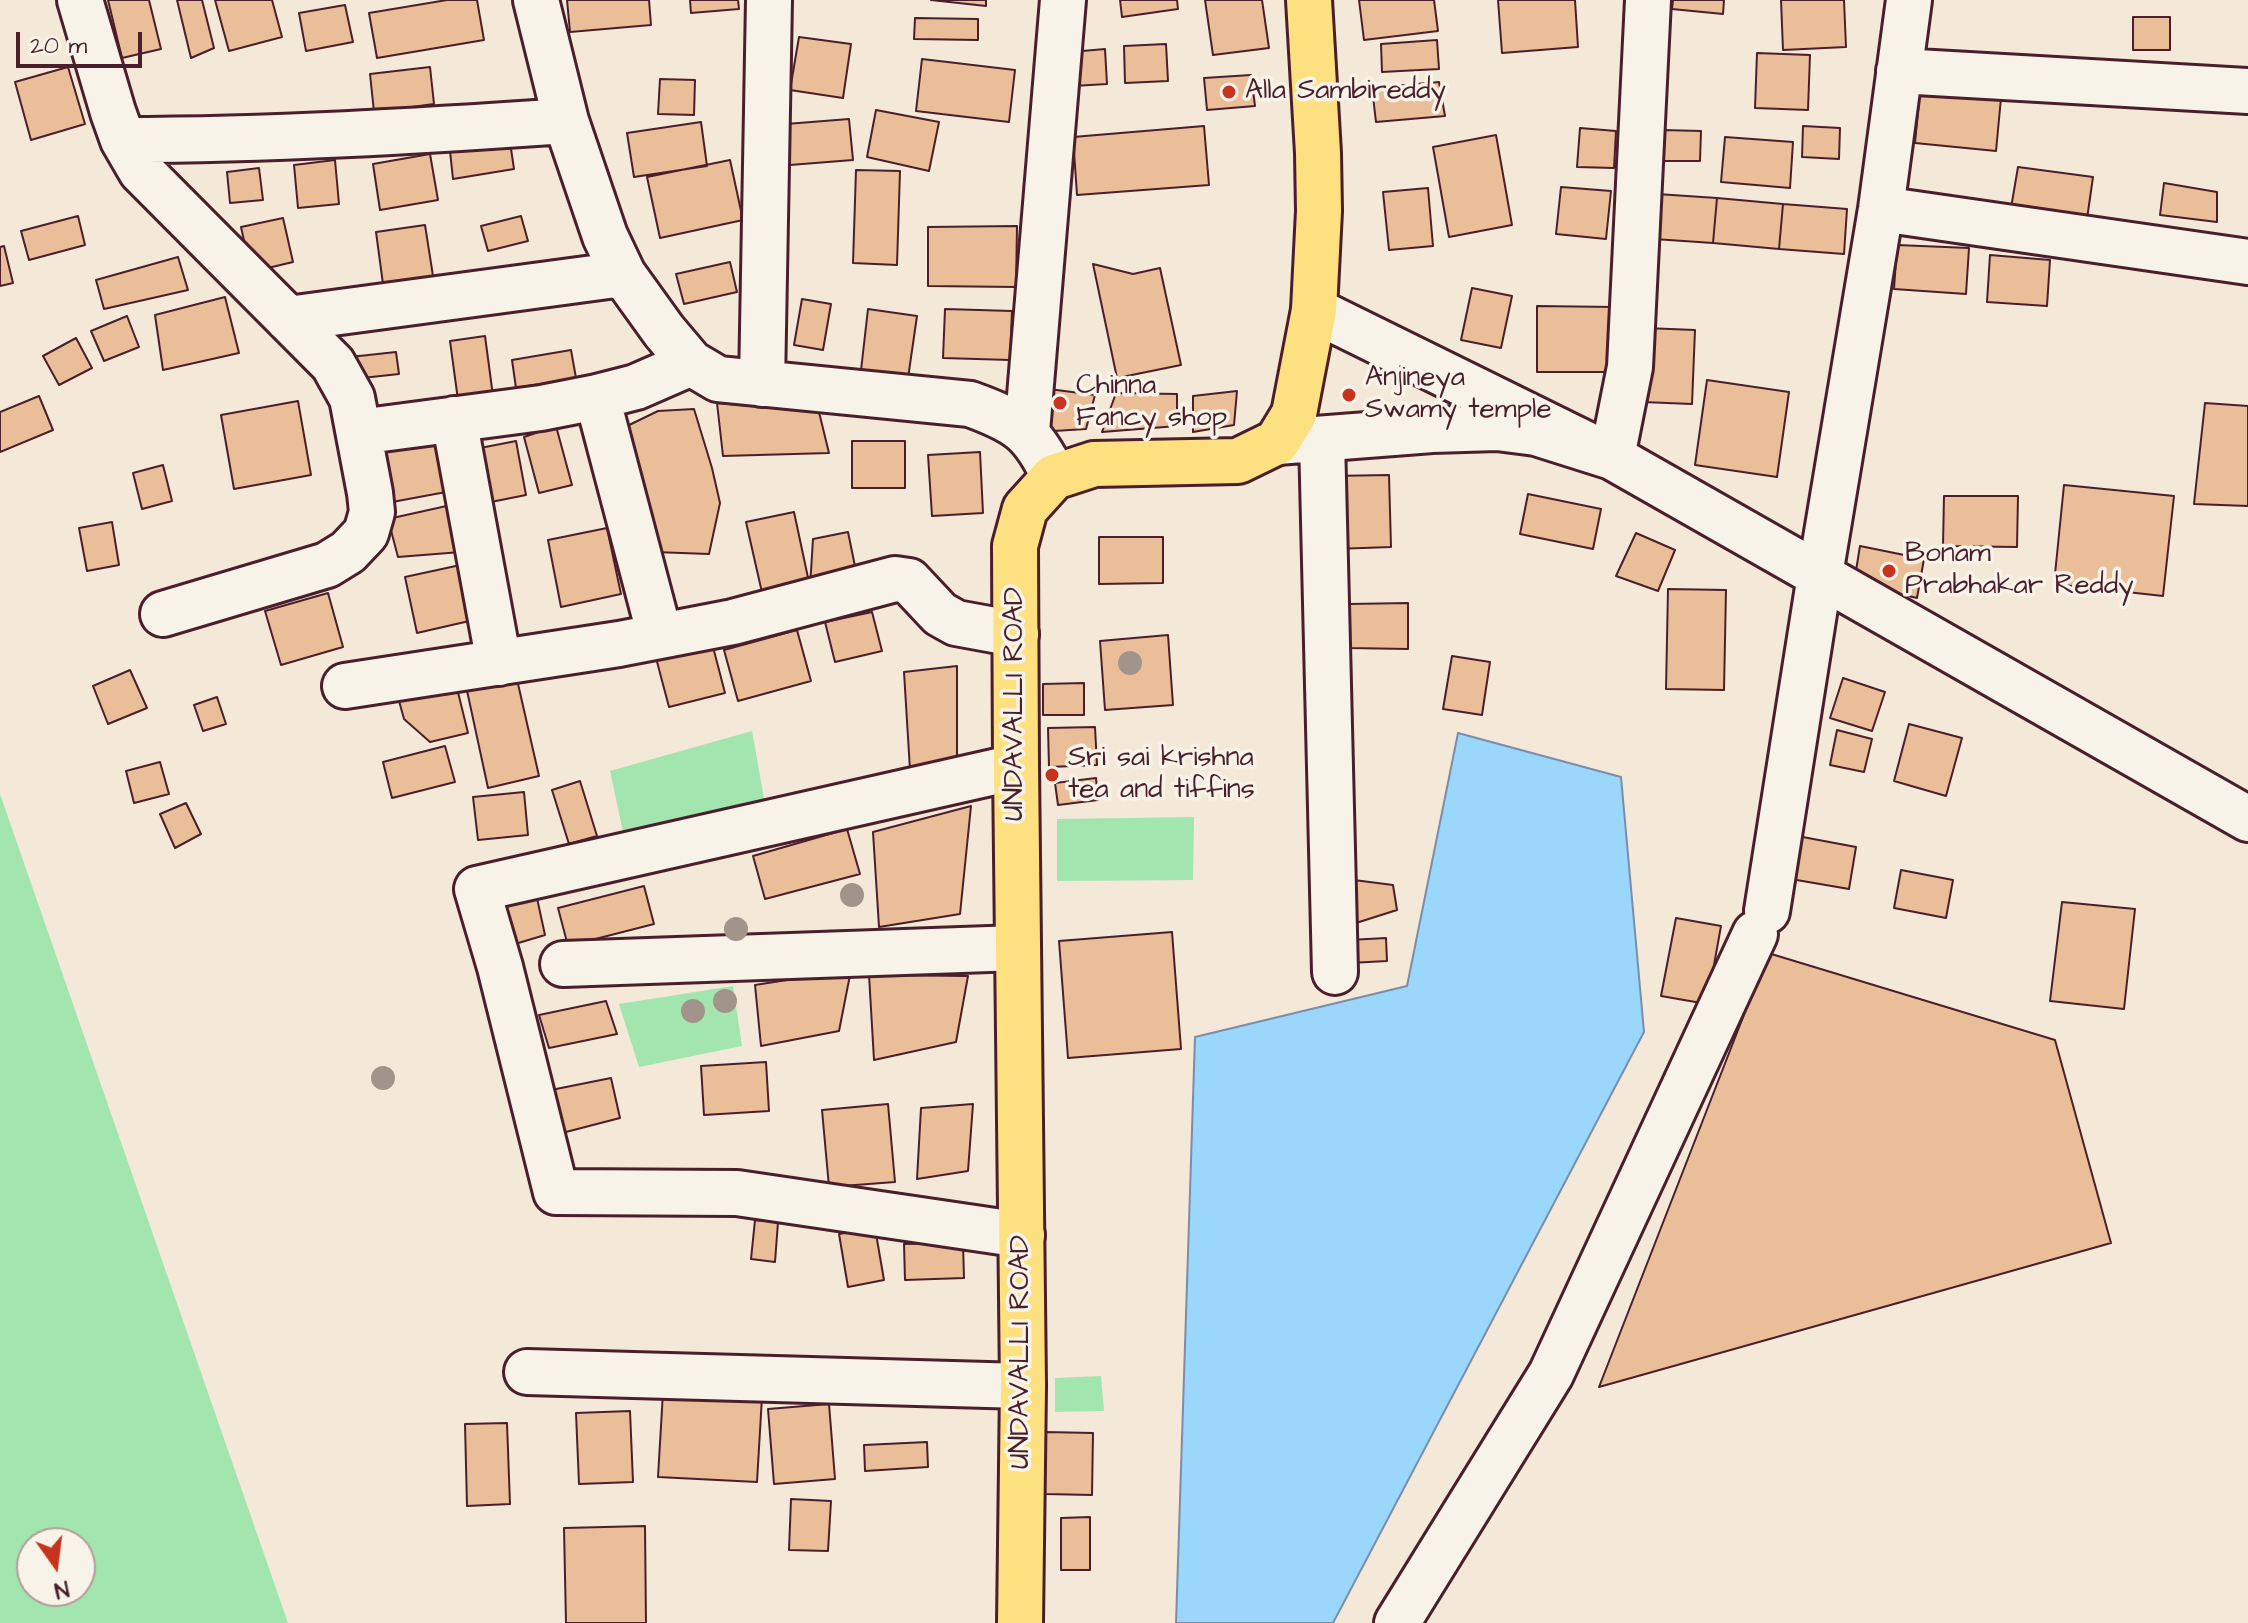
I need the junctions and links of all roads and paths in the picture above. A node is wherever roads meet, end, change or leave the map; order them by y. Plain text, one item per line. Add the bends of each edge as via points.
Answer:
1 (80, 0) edge
2 (536, 0) edge
3 (769, 0) edge
4 (1063, 0) edge
5 (1309, 0) edge
6 (1648, 0) edge
7 (1909, 0) edge
8 (1899, 71) junction
9 (2248, 91) edge
10 (566, 121) junction
11 (123, 140) junction
12 (1881, 209) junction
13 (2248, 262) edge
14 (623, 274) junction
15 (1314, 310) junction
16 (288, 319) junction
17 (691, 363) junction
18 (762, 384) junction
19 (597, 397) junction
20 (454, 419) junction
21 (359, 432) junction
22 (1027, 432) junction
23 (1322, 439) junction
24 (1277, 442) junction
25 (1612, 457) junction
26 (1054, 477) junction
27 (1820, 575) junction
28 (163, 614) dead end
29 (1016, 634) junction
30 (660, 636) junction
31 (499, 663) junction
32 (345, 686) dead end
33 (1016, 767) junction
34 (2248, 819) edge
35 (1018, 948) junction
36 (563, 964) dead end
37 (1335, 972) dead end
38 (1022, 1235) junction
39 (527, 1372) dead end
40 (1023, 1386) junction
41 (1020, 1623) edge
42 (1397, 1623) edge

1 - 11 street
2 - 10 street
3 - 18 street
4 - 22 street
5 - 15 main road via 1319,211
6 - 25 street via 1630,367
7 - 8 street
8 - 9 street
8 - 12 street
10 - 11 street
10 - 14 street
11 - 16 street via 141,171
12 - 13 street
12 - 27 street
14 - 16 street
14 - 17 street
15 - 24 main road via 1294,414
15 - 25 street
16 - 21 street via 339,372 352,398
17 - 18 street via 718,379
17 - 19 street
18 - 22 street via 970,404
19 - 20 street
19 - 30 street
20 - 21 street
20 - 31 street
21 - 28 street via 372,512 366,533 348,552 327,565
22 - 26 street
23 - 24 street
23 - 25 street via 1497,428 1536,433
23 - 37 street
24 - 26 main road, UNDAVALLI ROAD via 1238,461 1094,464
25 - 27 street
26 - 29 main road, UNDAVALLI ROAD via 1025,509 1015,546
27 - 34 street
27 - 42 street via 1761,922 1551,1374
29 - 30 street via 956,623 909,581 895,579
29 - 33 main road, UNDAVALLI ROAD
30 - 31 street
31 - 32 street
33 - 35 main road, UNDAVALLI ROAD
33 - 38 street via 477,889 556,1192 737,1193
35 - 36 street
35 - 38 main road, UNDAVALLI ROAD
38 - 40 main road, UNDAVALLI ROAD
39 - 40 street
40 - 41 main road, UNDAVALLI ROAD

